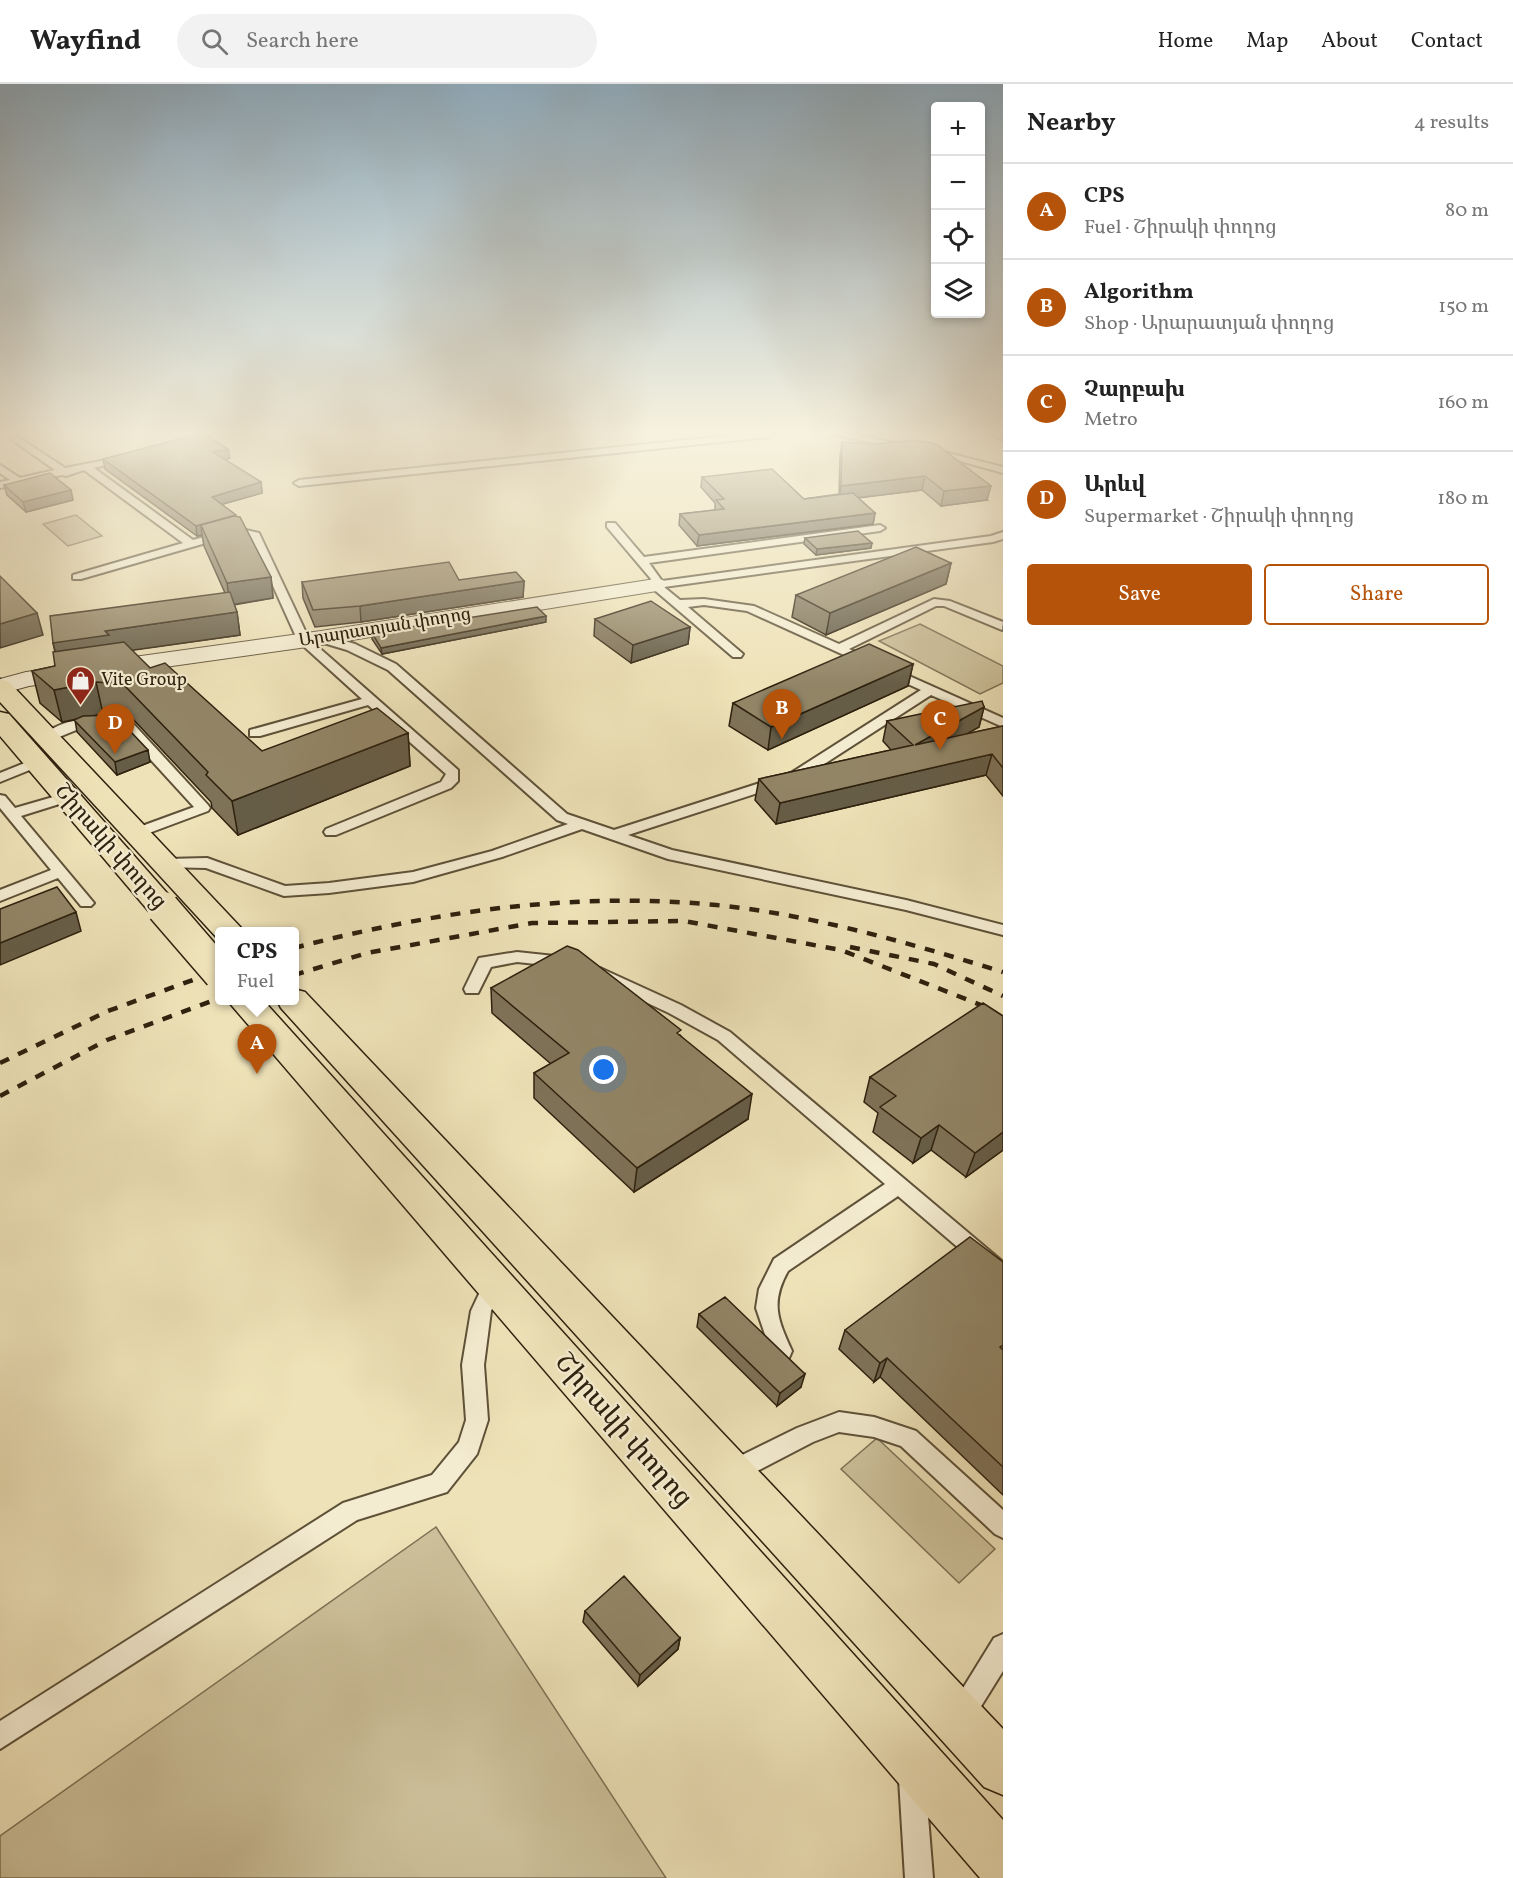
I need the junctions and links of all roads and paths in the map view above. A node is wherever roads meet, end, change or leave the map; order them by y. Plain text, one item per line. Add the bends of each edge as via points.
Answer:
1 (156, 518) edge
2 (611, 525) dead end
3 (880, 528) dead end
4 (1003, 535) edge
5 (193, 545) junction
6 (641, 561) junction
7 (77, 577) dead end
8 (655, 585) junction
9 (676, 604) junction
10 (1002, 626) edge
11 (312, 639) junction
12 (839, 649) junction
13 (737, 654) dead end
14 (930, 690) junction
15 (4, 700) edge
16 (371, 700) junction
17 (1003, 723) edge
18 (255, 733) dead end
19 (42, 750) junction
20 (0, 778) edge
21 (67, 797) junction
22 (0, 799) edge
23 (12, 814) junction
24 (582, 824) junction
25 (331, 832) dead end
26 (136, 833) junction
27 (614, 835) junction
28 (166, 864) junction
29 (60, 872) junction
30 (0, 896) edge
31 (86, 903) dead end
32 (224, 927) edge
33 (1003, 930) edge
34 (215, 969) edge
35 (472, 989) dead end
36 (277, 1011) edge
37 (900, 1184) junction
38 (1003, 1275) edge
39 (493, 1285) junction
40 (781, 1351) edge
41 (730, 1473) junction
42 (1003, 1526) edge
43 (1003, 1647) edge
44 (958, 1719) junction
45 (0, 1736) edge
46 (911, 1758) junction
47 (1003, 1768) edge
48 (1003, 1862) edge
49 (919, 1878) edge

1 - 5 lane
2 - 6 lane
3 - 6 lane
4 - 8 lane
5 - 7 lane
5 - 11 lane via 237,531 255,535
6 - 8 lane via 657,579
8 - 9 lane
8 - 11 street, Արարատյան փողոց
9 - 12 lane via 704,602 750,609
9 - 13 lane
10 - 12 lane via 946,603 934,602
11 - 15 street, Արարատյան փողոց via 114,669
11 - 16 lane
11 - 24 lane via 351,647 392,667 562,818
12 - 14 lane
14 - 17 lane
14 - 27 lane via 796,776
15 - 19 highway, Շիրակի փողոց
16 - 18 lane
16 - 25 lane via 453,772 453,778
19 - 20 lane
19 - 21 highway, Շիրակի փողոց
19 - 26 highway, Շիրակի փողոց
19 - 26 lane via 67,728 100,718 123,721 204,808
21 - 23 lane
21 - 34 highway, Շիրակի փողոց, bridge
22 - 23 lane
23 - 29 lane
24 - 27 lane
24 - 28 lane via 497,854 412,877 329,888 284,891 207,863
26 - 28 highway, Շիրակի փողոց
27 - 33 lane via 668,854 906,904
28 - 32 highway, Շիրակի փողոց
29 - 30 lane
29 - 31 lane
35 - 37 lane via 485,962 518,957 561,961 615,980 724,1036
36 - 39 highway, Շիրակի փողոց
36 - 41 highway, Շիրակի փողոց
37 - 38 lane
37 - 40 lane via 781,1265 770,1283 765,1311
39 - 45 lane via 481,1311 473,1365 477,1420 469,1447 439,1484 351,1511
39 - 46 highway, Շիրակի փողոց
41 - 42 lane via 839,1422 874,1427 908,1438
41 - 44 highway, Շիրակի փողոց
43 - 44 lane
44 - 47 highway, Շիրակի փողոց
46 - 48 highway, Շիրակի փողոց
46 - 49 lane

